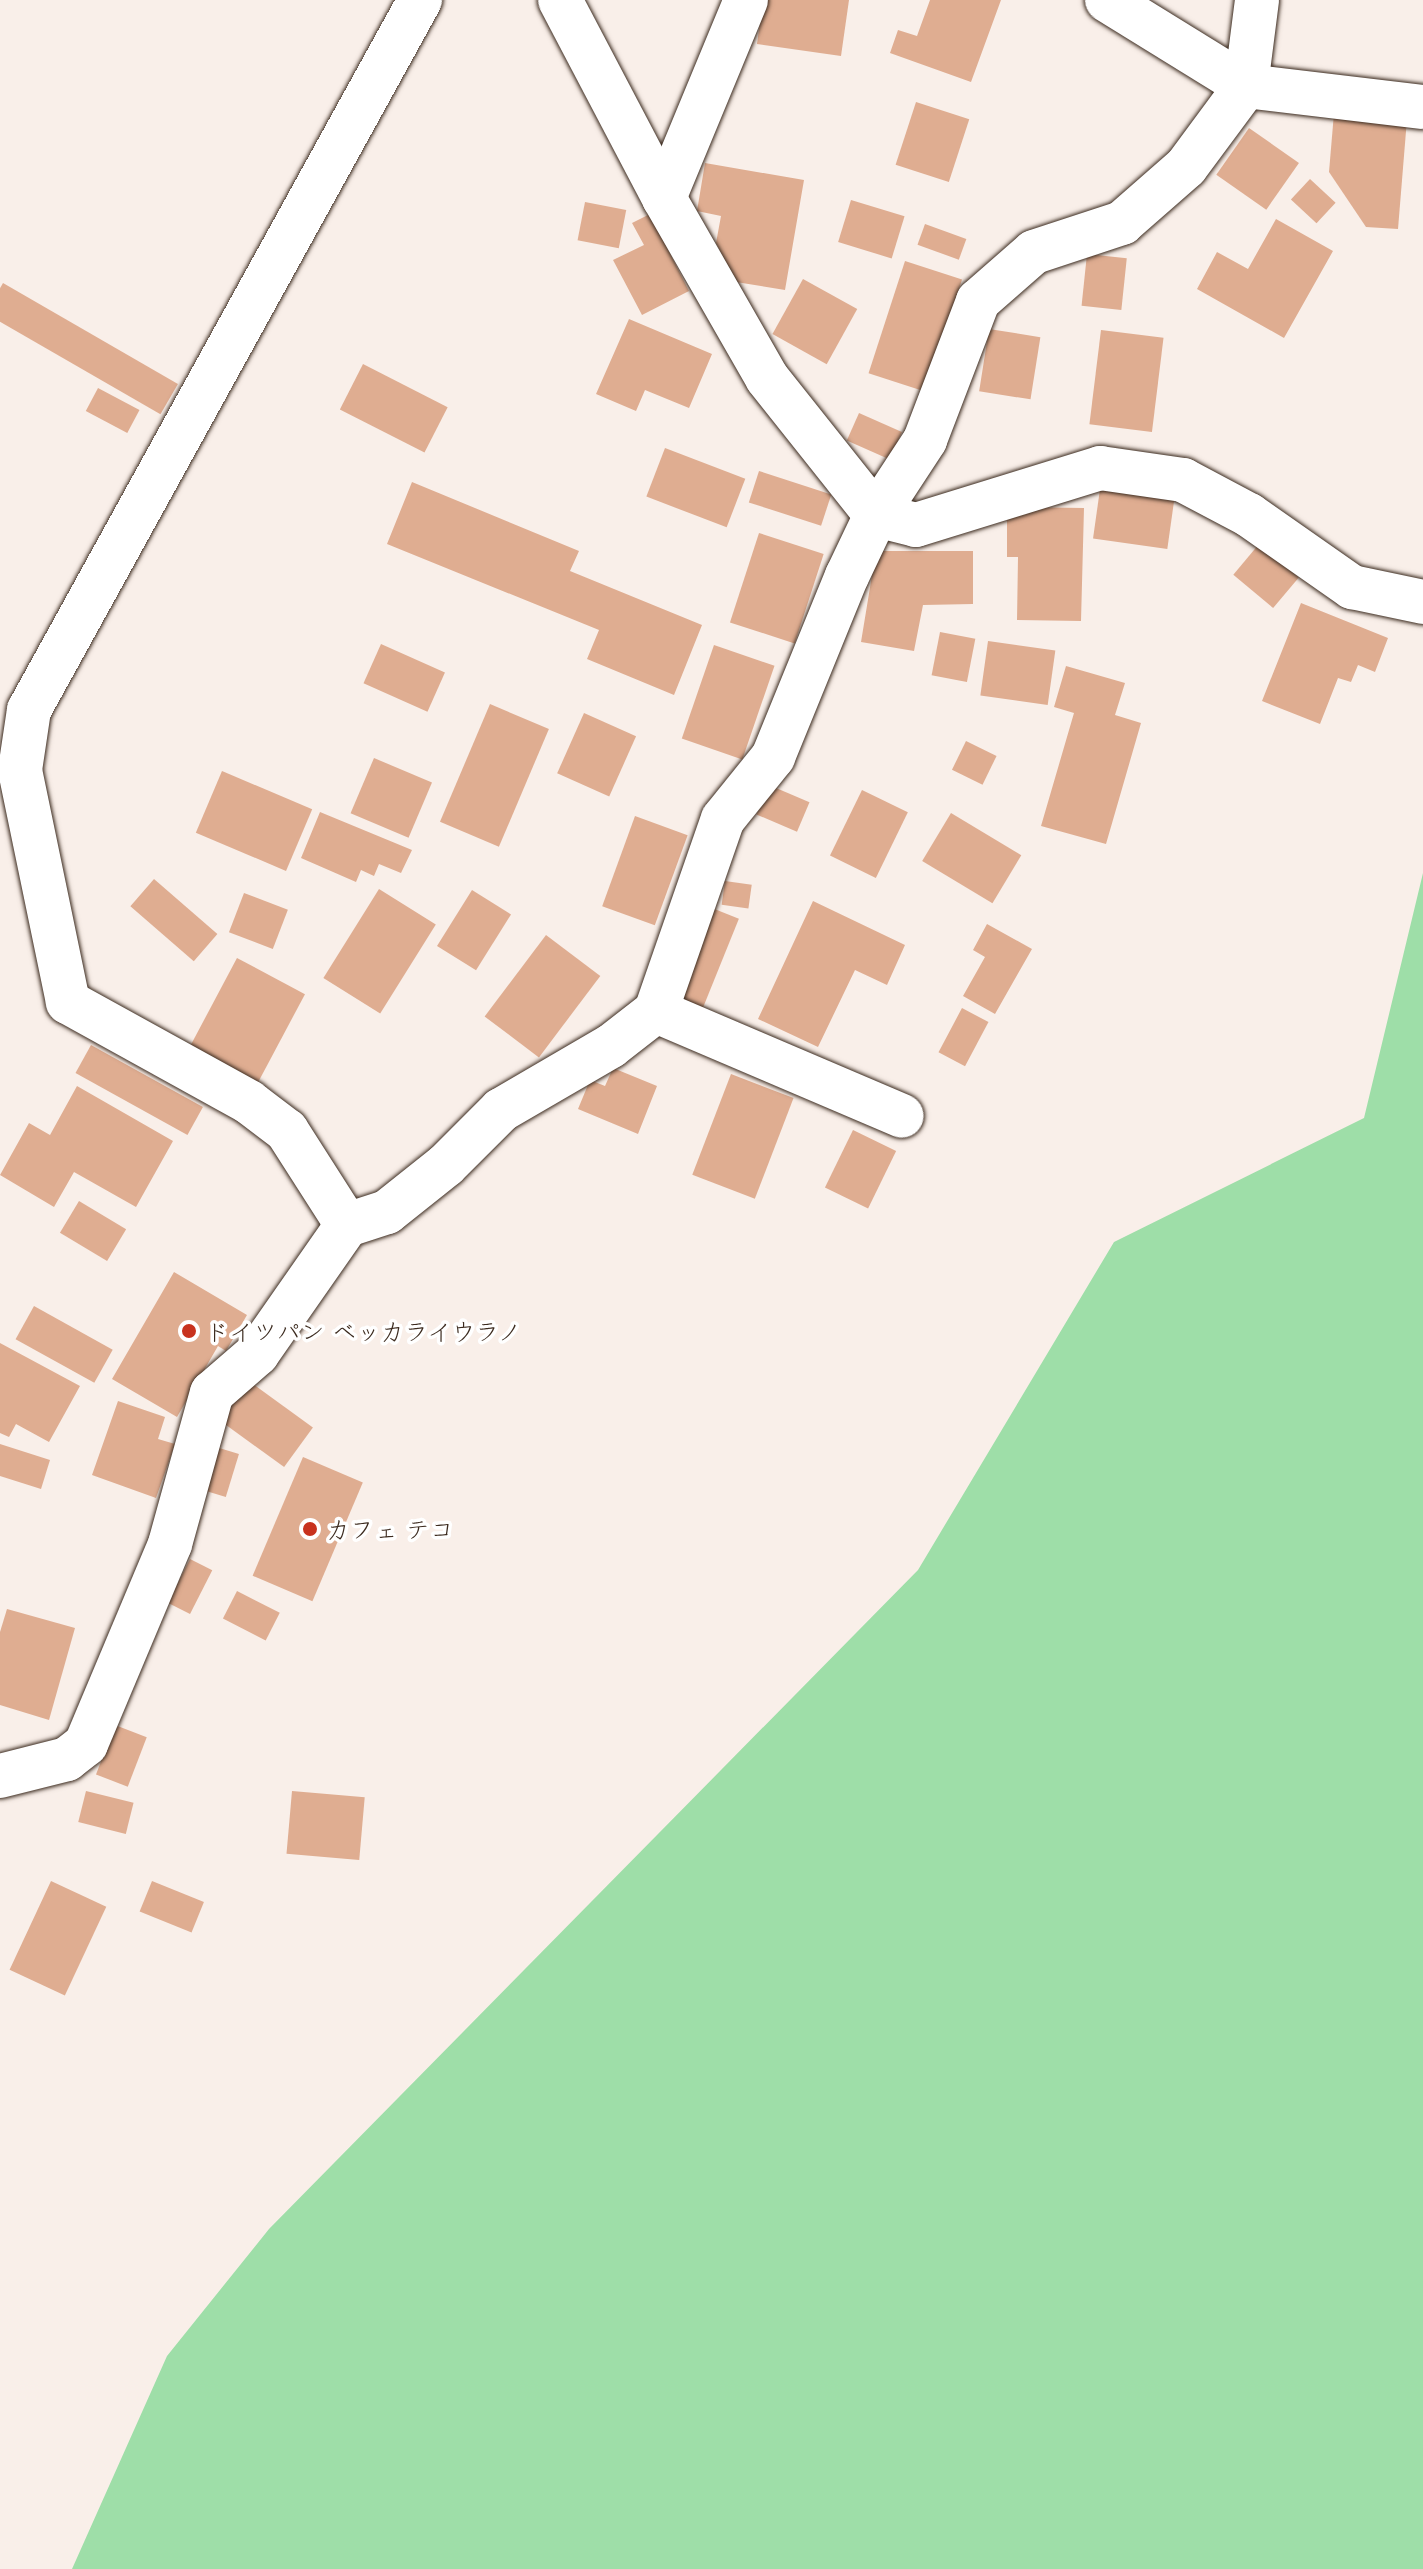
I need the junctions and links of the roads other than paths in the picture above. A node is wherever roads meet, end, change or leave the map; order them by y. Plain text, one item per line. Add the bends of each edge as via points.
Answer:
1 (420, 0) edge
2 (560, 0) edge
3 (746, 0) edge
4 (1107, 0) edge
5 (1257, 0) edge
6 (1246, 86) junction
7 (1423, 107) edge
8 (664, 198) junction
9 (876, 515) junction
10 (1423, 602) edge
11 (656, 1011) junction
12 (902, 1116) dead end
13 (347, 1225) junction
14 (0, 1776) edge

1 - 13 street via 29,710 20,770 68,1002 249,1102 287,1131
2 - 8 street
3 - 8 street via 736,36
4 - 6 street
5 - 6 street
6 - 7 street
6 - 9 street via 1186,167 1122,223 1034,252 978,301 925,440
8 - 9 street via 767,378
9 - 10 street via 916,525 1100,468 1169,478 1249,515 1352,587
9 - 11 street via 773,757 723,819
11 - 12 street
11 - 13 street via 611,1046 501,1110 446,1165 387,1212
13 - 14 street via 257,1354 212,1393 170,1544 86,1744 67,1759

